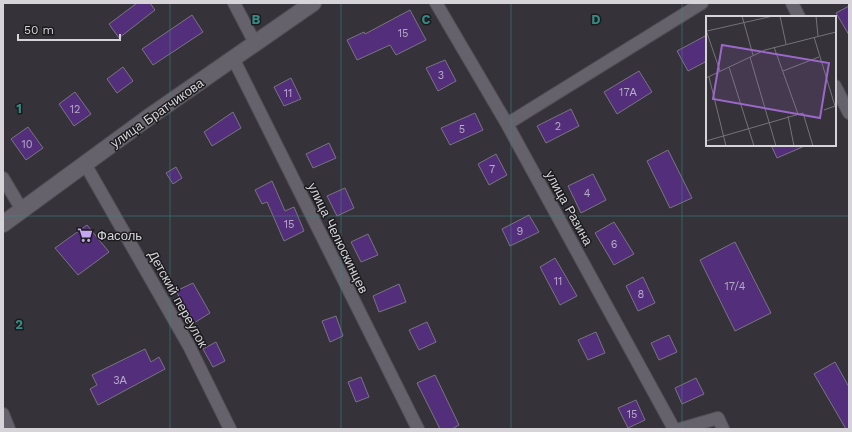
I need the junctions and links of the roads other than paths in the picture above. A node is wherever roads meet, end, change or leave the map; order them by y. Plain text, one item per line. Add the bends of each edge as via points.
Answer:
1 (234, 3) edge
2 (313, 3) edge
3 (436, 3) edge
4 (702, 3) edge
5 (792, 3) edge
6 (798, 16) edge
7 (256, 45) junction
8 (234, 60) junction
9 (836, 88) edge
10 (849, 113) edge
11 (506, 124) junction
12 (85, 164) junction
13 (3, 178) edge
14 (22, 210) junction
15 (3, 224) edge
16 (3, 414) edge
17 (721, 424) edge
18 (9, 429) edge
19 (230, 429) edge
20 (418, 429) edge
21 (674, 429) edge
22 (680, 429) edge

1 - 7 street
2 - 7 main road, улица Братчикова
3 - 11 street, улица Разина
4 - 11 street
5 - 6 street
7 - 8 main road, улица Братчикова
8 - 12 main road, улица Братчикова
8 - 20 street, улица Челюскинцев
9 - 10 street
11 - 21 street, улица Разина
12 - 14 main road, улица Братчикова
12 - 19 street, Детский переулок via 189,346
13 - 14 street
14 - 15 main road, улица Братчикова
16 - 18 street
17 - 22 street

